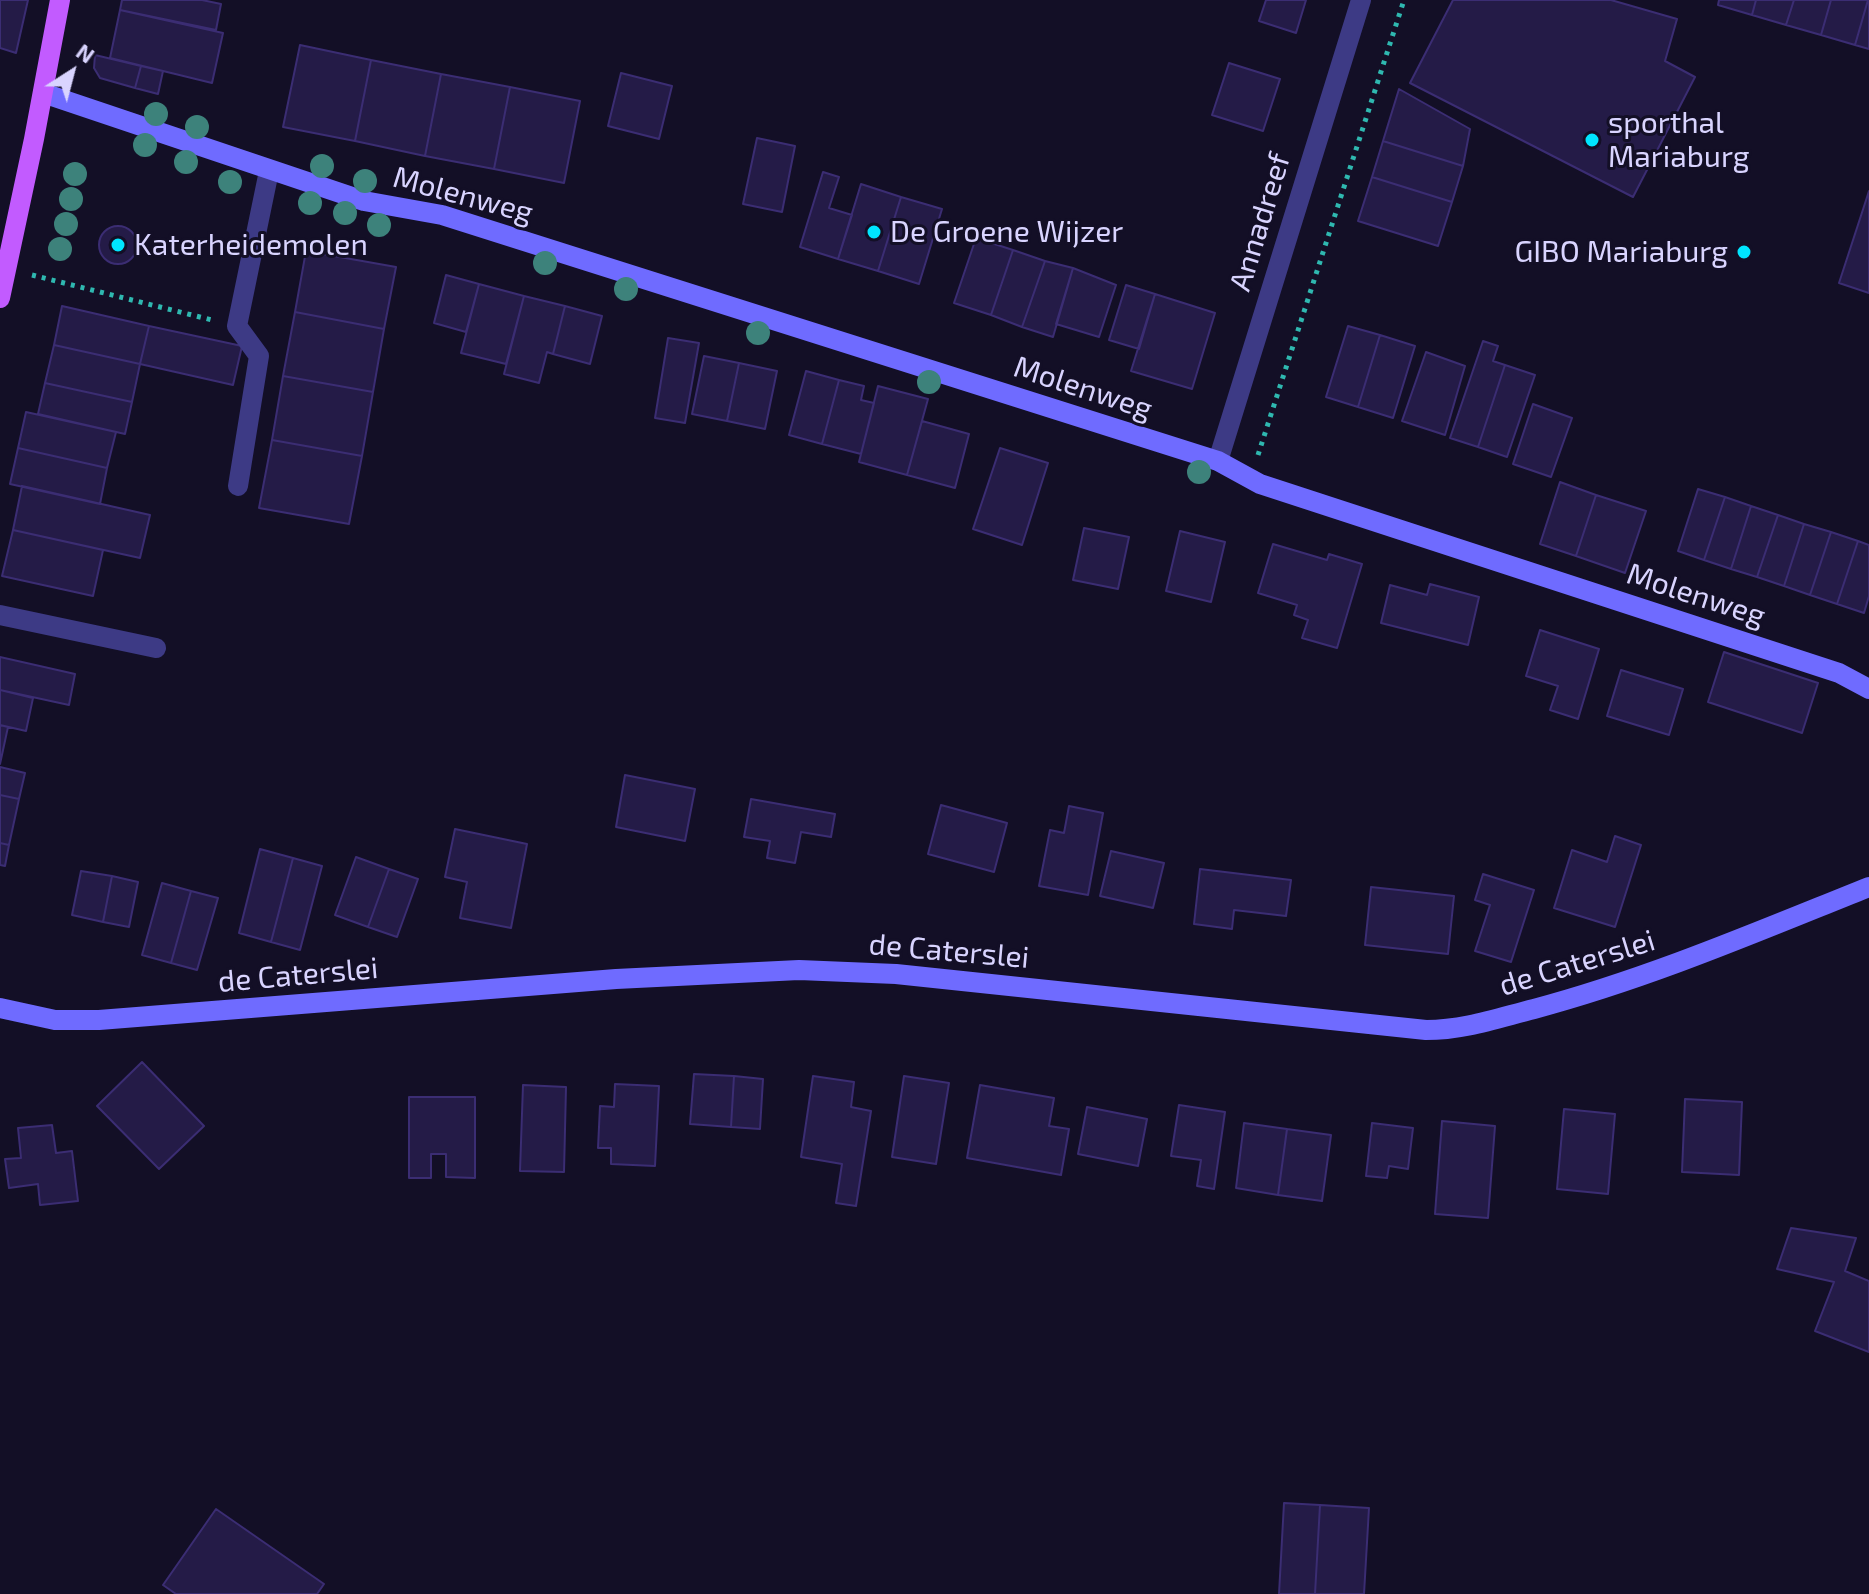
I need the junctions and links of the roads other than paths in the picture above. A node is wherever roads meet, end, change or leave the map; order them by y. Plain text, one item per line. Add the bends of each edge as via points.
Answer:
1 (60, 0) edge
2 (1361, 0) edge
3 (43, 93) junction
4 (269, 171) junction
5 (0, 298) edge
6 (1218, 461) junction
7 (238, 486) dead end
8 (0, 615) edge
9 (156, 648) dead end
10 (1869, 689) edge
11 (1869, 887) edge
12 (0, 1008) edge

1 - 3 main road
2 - 6 street, Annadreef
3 - 4 street, Molenweg
3 - 5 main road
4 - 6 street, Molenweg via 364,201 442,215
4 - 7 street via 237,326 259,356
6 - 10 street, Molenweg via 1275,489 1839,673
8 - 9 street
11 - 12 street, de Caterslei via 1662,970 1454,1030 896,974 799,970 616,979 99,1020 55,1020

